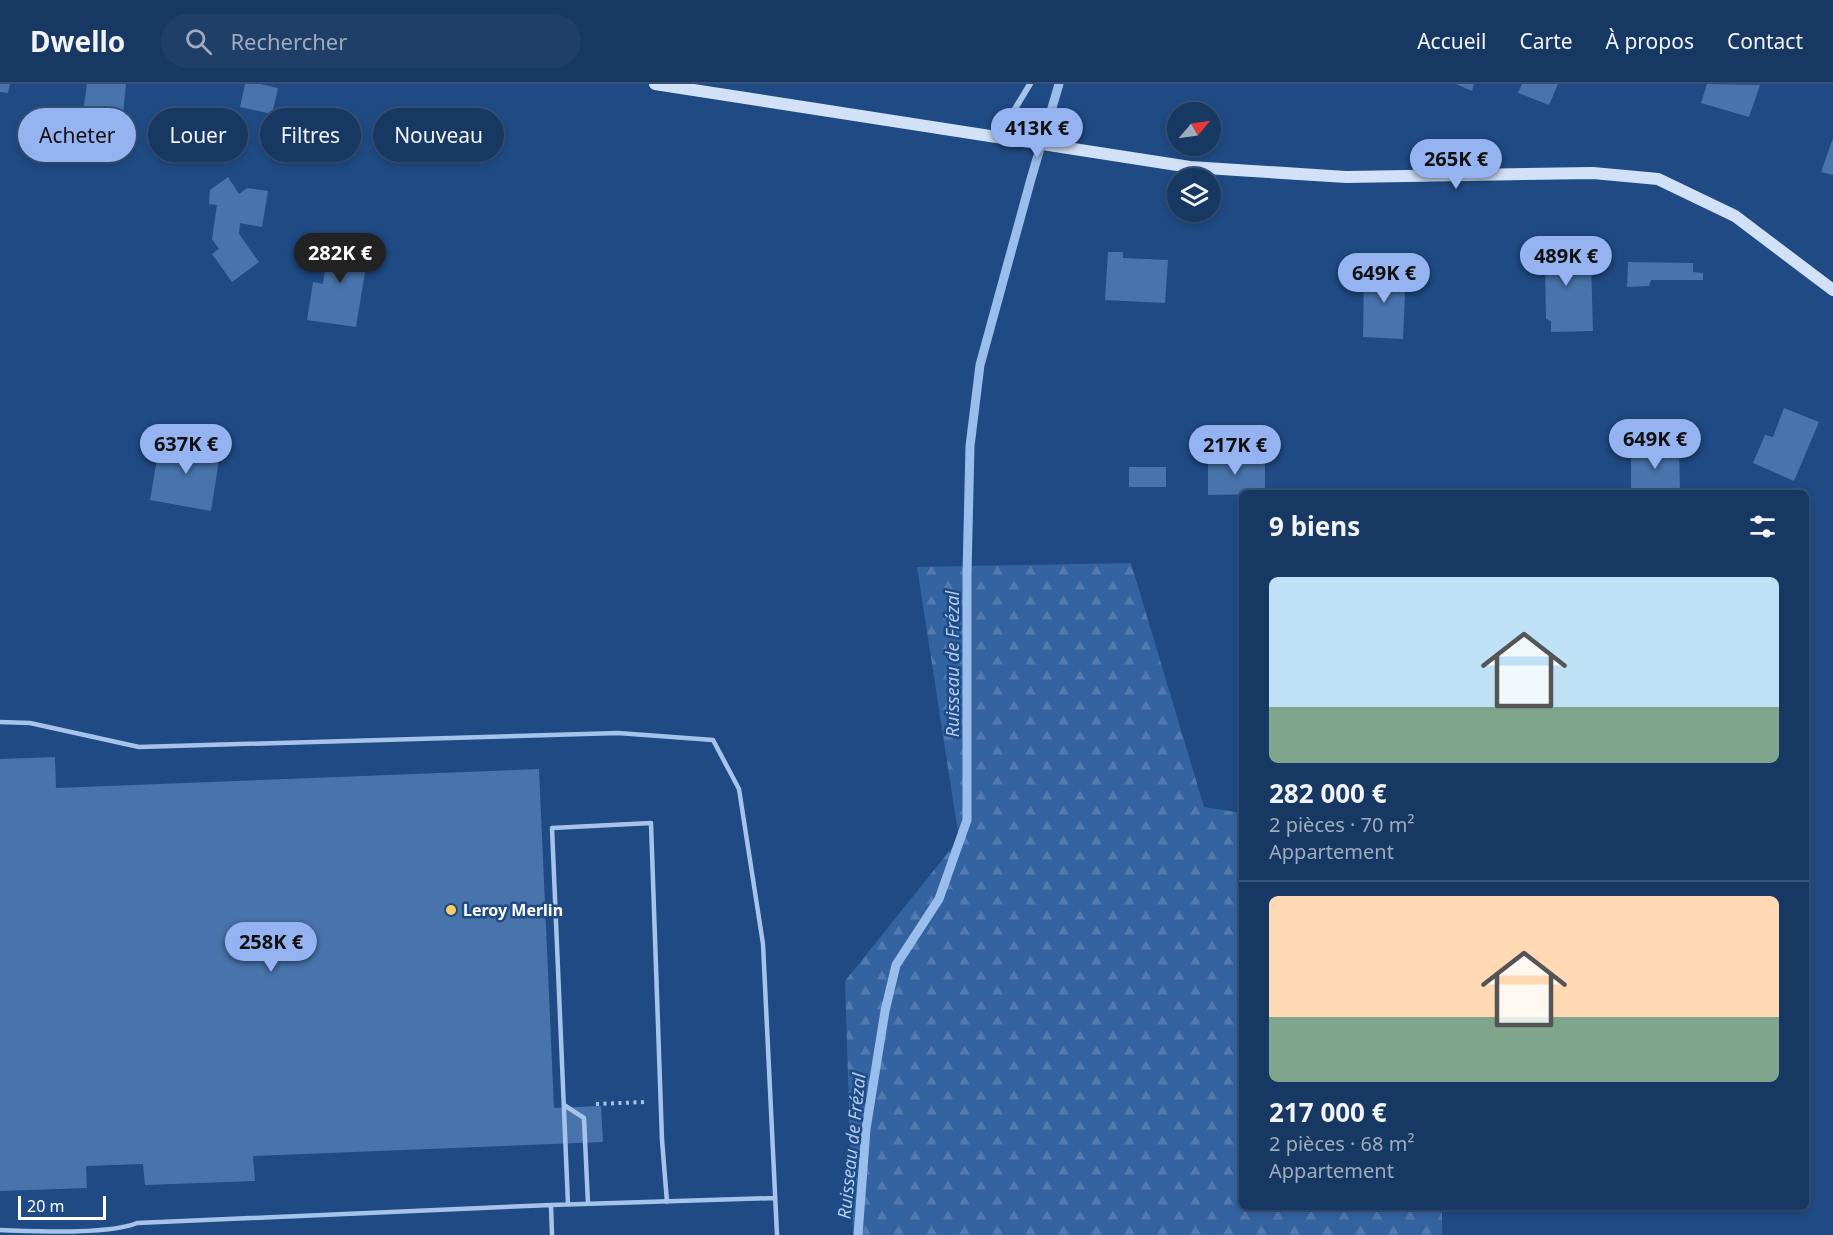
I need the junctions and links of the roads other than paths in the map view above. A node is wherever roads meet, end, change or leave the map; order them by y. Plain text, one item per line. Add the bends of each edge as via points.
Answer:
1 (655, 84) edge
2 (1030, 84) edge
3 (997, 138) junction
4 (1833, 290) edge
5 (0, 722) edge
6 (564, 1105) junction
7 (775, 1198) junction
8 (667, 1202) junction
9 (568, 1204) junction
10 (588, 1204) junction
11 (551, 1205) junction
12 (128, 1227) junction
13 (0, 1230) edge
14 (128, 1235) edge
15 (552, 1235) edge
16 (777, 1235) edge

1 - 3 street
2 - 3 street
3 - 4 street via 1190,167 1346,177 1593,173 1658,179 1736,216
5 - 7 lane via 30,723 139,747 618,733 713,741 739,789 763,944
6 - 8 lane via 552,828 651,823
6 - 9 lane
6 - 10 lane via 584,1118
7 - 8 lane
7 - 16 lane
8 - 10 lane
9 - 10 lane
9 - 11 lane
11 - 12 lane via 147,1222
11 - 15 lane
12 - 13 lane via 56,1232
12 - 14 lane

